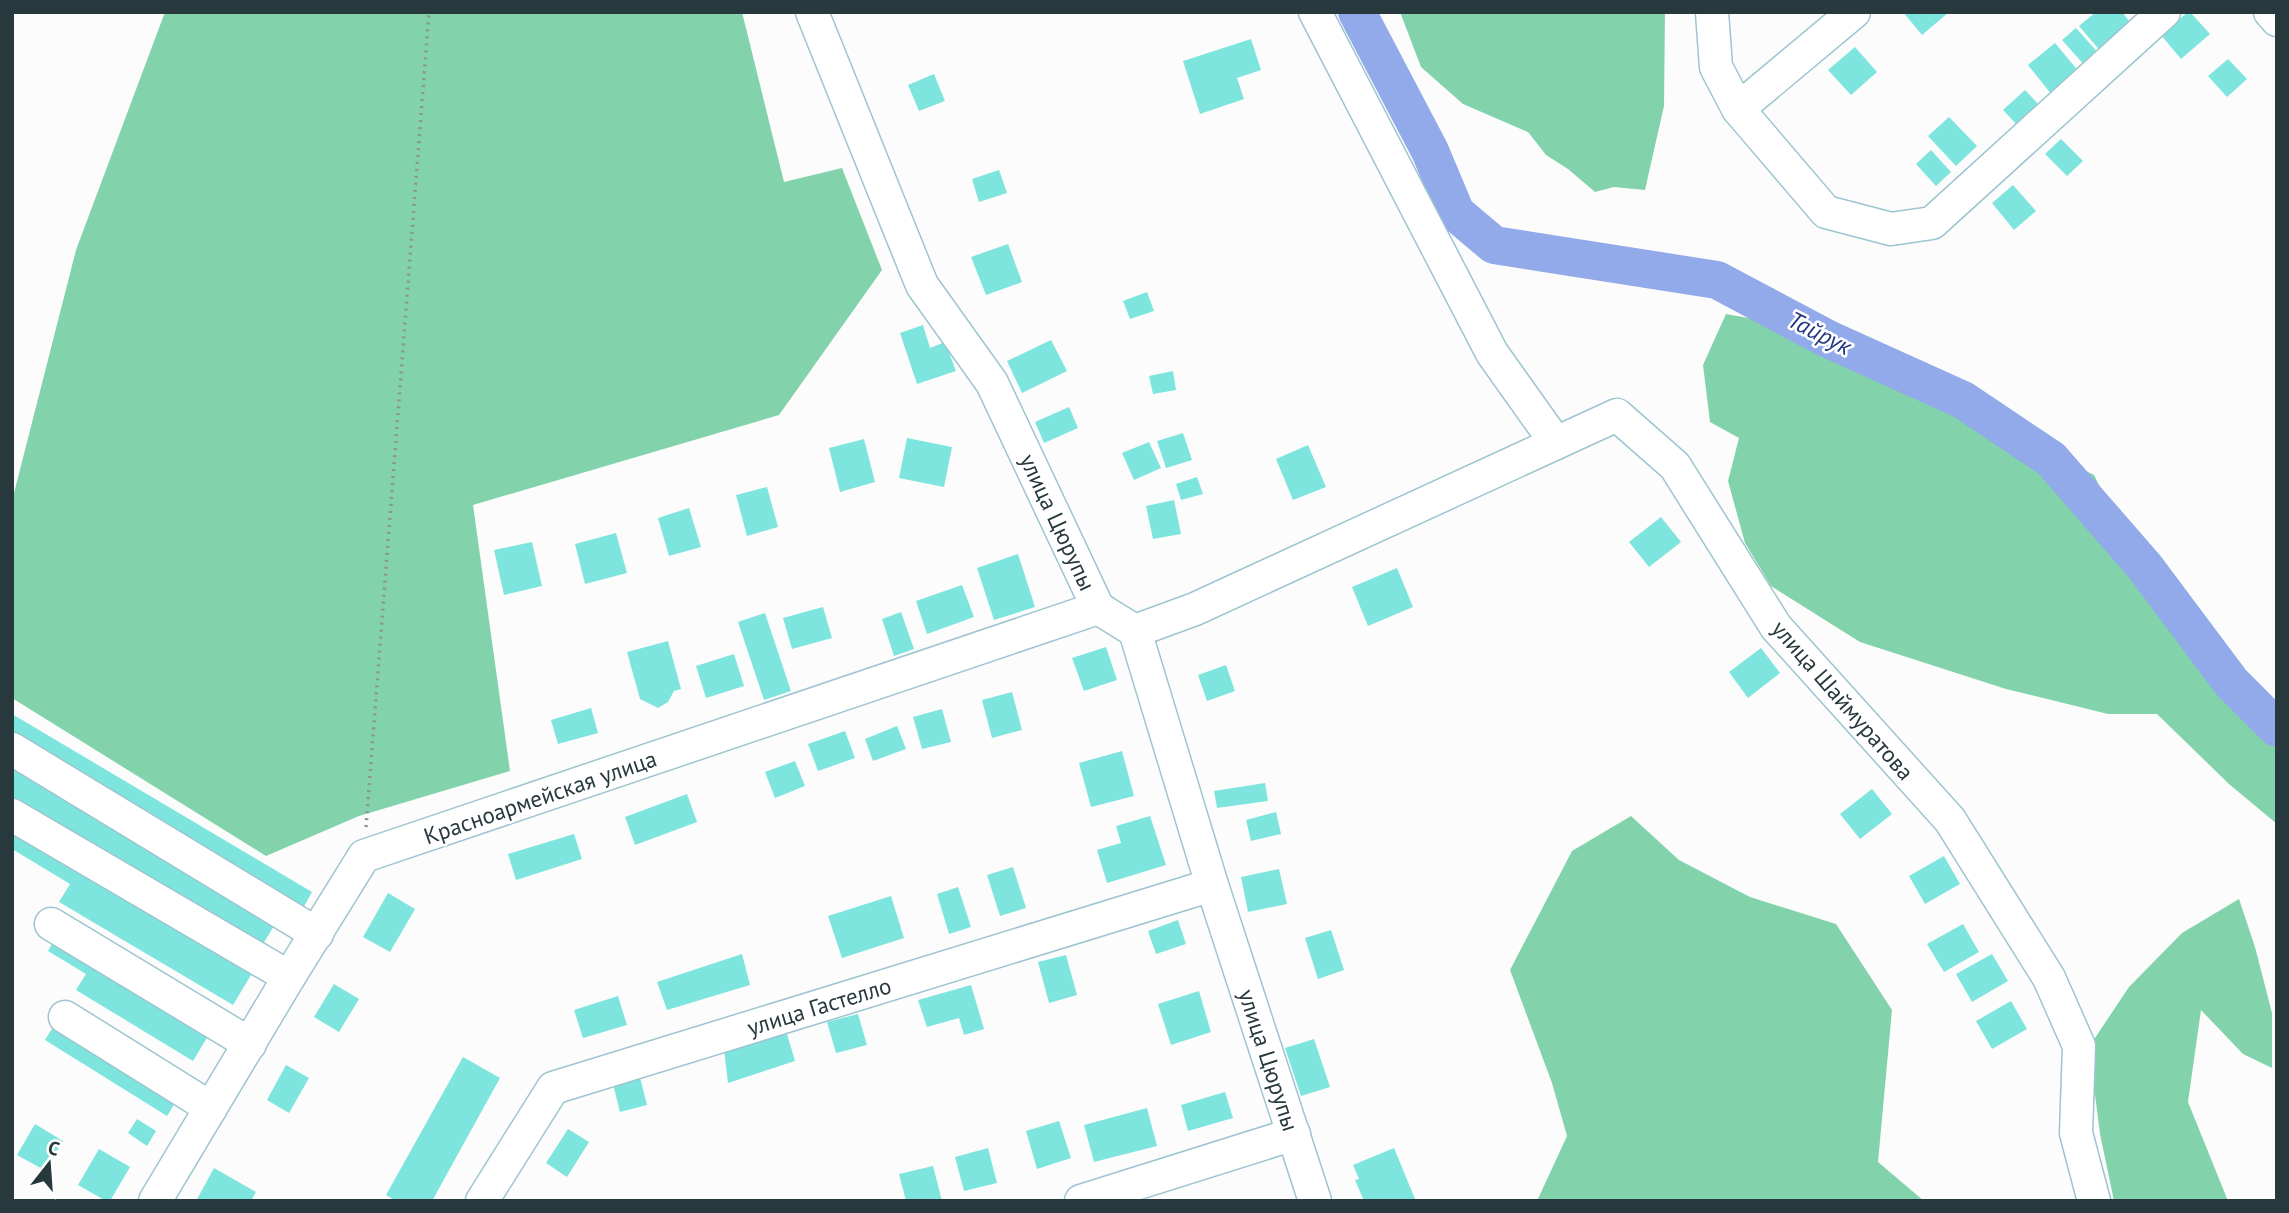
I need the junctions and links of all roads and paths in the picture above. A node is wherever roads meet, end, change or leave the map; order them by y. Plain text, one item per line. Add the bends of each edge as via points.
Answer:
1 (429, 12) edge
2 (812, 12) edge
3 (1315, 12) edge
4 (1712, 12) edge
5 (1854, 12) edge
6 (2164, 12) edge
7 (2270, 12) edge
8 (2277, 20) edge
9 (1738, 109) junction
10 (1556, 443) junction
11 (1098, 608) junction
12 (1135, 631) junction
13 (12, 749) edge
14 (12, 815) edge
15 (364, 856) junction
16 (1212, 884) junction
17 (51, 924) dead end
18 (317, 934) junction
19 (289, 977) junction
20 (65, 1017) dead end
21 (250, 1044) junction
22 (211, 1108) junction
23 (1294, 1134) junction
24 (155, 1201) edge
25 (482, 1201) edge
26 (1081, 1201) edge
27 (1315, 1201) edge
28 (2094, 1201) edge

1 - 15 path
2 - 11 street, улица Цюрупы via 922,285 992,383
3 - 10 street via 1492,354
4 - 9 street via 1716,67
5 - 9 street
6 - 9 street via 1932,223 1891,229 1826,212
7 - 8 street
10 - 12 street via 1195,609
10 - 28 street, улица Шаймуратова via 1617,415 1675,466 1776,627 1950,820 2049,978 2079,1046 2076,1133
11 - 12 street, улица Цюрупы
11 - 15 street, Красноармейская улица
12 - 16 street, улица Цюрупы
13 - 18 street
14 - 19 street
15 - 18 street
16 - 23 street, улица Цюрупы
16 - 25 street, улица Гастелло via 553,1088
17 - 21 street
18 - 19 street
19 - 21 street
20 - 22 street
21 - 22 street
22 - 24 street
23 - 26 street
23 - 27 street, улица Цюрупы

